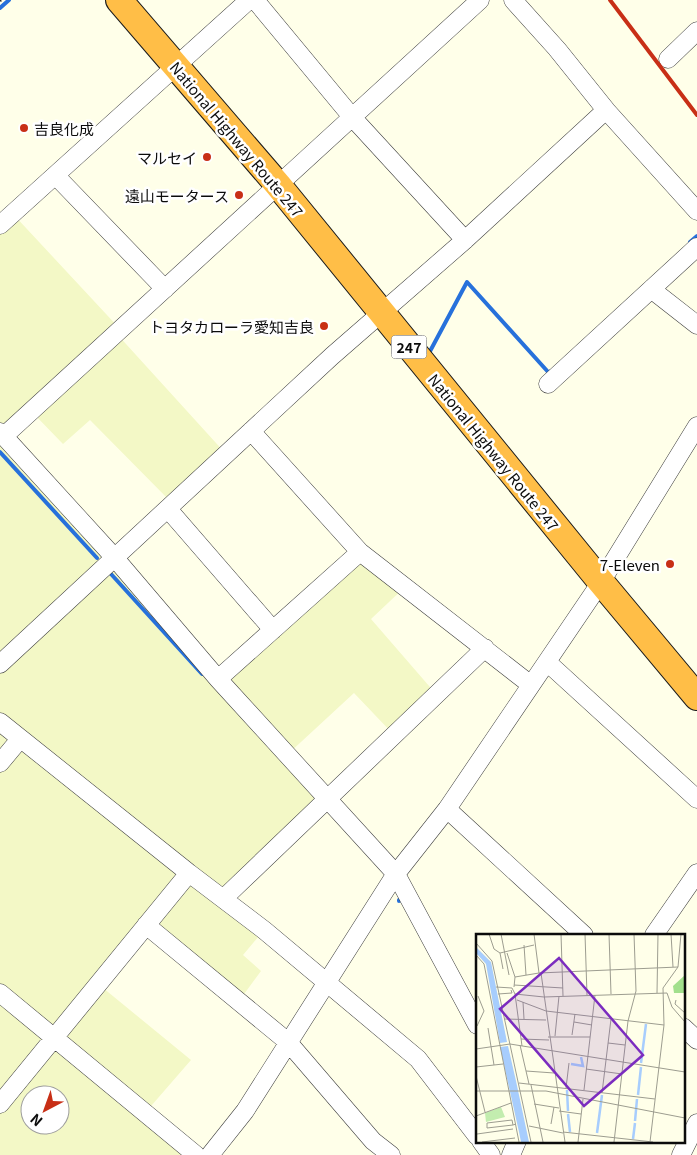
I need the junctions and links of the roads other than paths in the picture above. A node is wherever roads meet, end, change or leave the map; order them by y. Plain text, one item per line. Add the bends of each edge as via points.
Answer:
1 (119, 0) edge
2 (249, 0) edge
3 (255, 0) edge
4 (480, 0) edge
5 (514, 0) edge
6 (697, 30) edge
7 (668, 59) dead end
8 (177, 67) junction
9 (606, 110) junction
10 (352, 117) junction
11 (56, 176) junction
12 (278, 185) junction
13 (697, 211) edge
14 (0, 225) edge
15 (465, 240) junction
16 (697, 247) edge
17 (165, 289) junction
18 (651, 289) junction
19 (381, 312) junction
20 (697, 325) edge
21 (548, 384) dead end
22 (697, 426) edge
23 (251, 432) junction
24 (2, 434) edge
25 (168, 508) junction
26 (360, 552) junction
27 (114, 556) junction
28 (601, 582) junction
29 (273, 630) junction
30 (485, 648) junction
31 (547, 662) junction
32 (0, 664) edge
33 (218, 679) junction
34 (531, 685) junction
35 (697, 697) edge
36 (0, 722) edge
37 (20, 739) junction
38 (0, 763) edge
39 (327, 798) junction
40 (697, 799) edge
41 (447, 809) junction
42 (189, 873) junction
43 (697, 873) edge
44 (396, 874) junction
45 (224, 898) junction
46 (146, 925) junction
47 (583, 934) edge
48 (655, 934) edge
49 (326, 980) junction
50 (0, 993) edge
51 (476, 1022) edge
52 (684, 1028) edge
53 (54, 1036) junction
54 (697, 1040) edge
55 (288, 1042) junction
56 (0, 1104) edge
57 (697, 1122) edge
58 (476, 1135) edge
59 (482, 1142) edge
60 (517, 1142) edge
61 (196, 1155) edge
62 (210, 1155) edge
63 (392, 1155) edge
64 (491, 1155) edge
65 (511, 1155) edge
66 (681, 1155) edge

1 - 8 highway, National Highway Route 247 / 247
2 - 8 street
3 - 10 street
4 - 10 street
5 - 9 street
6 - 7 street
8 - 11 street
8 - 12 highway, National Highway Route 247 / 247
9 - 13 street
9 - 15 street
10 - 12 street
10 - 15 street
11 - 14 street
11 - 17 street
12 - 17 street
12 - 19 highway, National Highway Route 247 / 247
15 - 19 street
16 - 18 street
17 - 24 street
18 - 20 street
18 - 21 street
19 - 23 street
19 - 28 highway, National Highway Route 247 / 247
22 - 28 street
23 - 25 street
23 - 26 street
24 - 27 street
25 - 27 street
25 - 29 street
26 - 29 street
26 - 30 street
27 - 32 street
27 - 33 street
28 - 31 street
28 - 35 highway, National Highway Route 247 / 247
29 - 33 street
30 - 34 street
30 - 39 street
31 - 34 street
31 - 40 street
33 - 39 street
34 - 41 street
36 - 37 street
37 - 38 street
37 - 42 street
39 - 44 street
39 - 45 street
41 - 44 street
41 - 47 street
42 - 45 street
42 - 46 street
43 - 48 street
44 - 49 street
44 - 51 street
45 - 49 street
46 - 53 street
46 - 55 street
49 - 55 street
49 - 58 street via 418,1060
50 - 53 street
52 - 54 street
53 - 56 street
53 - 61 street
55 - 62 street via 245,1111
55 - 63 street via 373,1142
57 - 66 street
59 - 64 street
60 - 65 street

